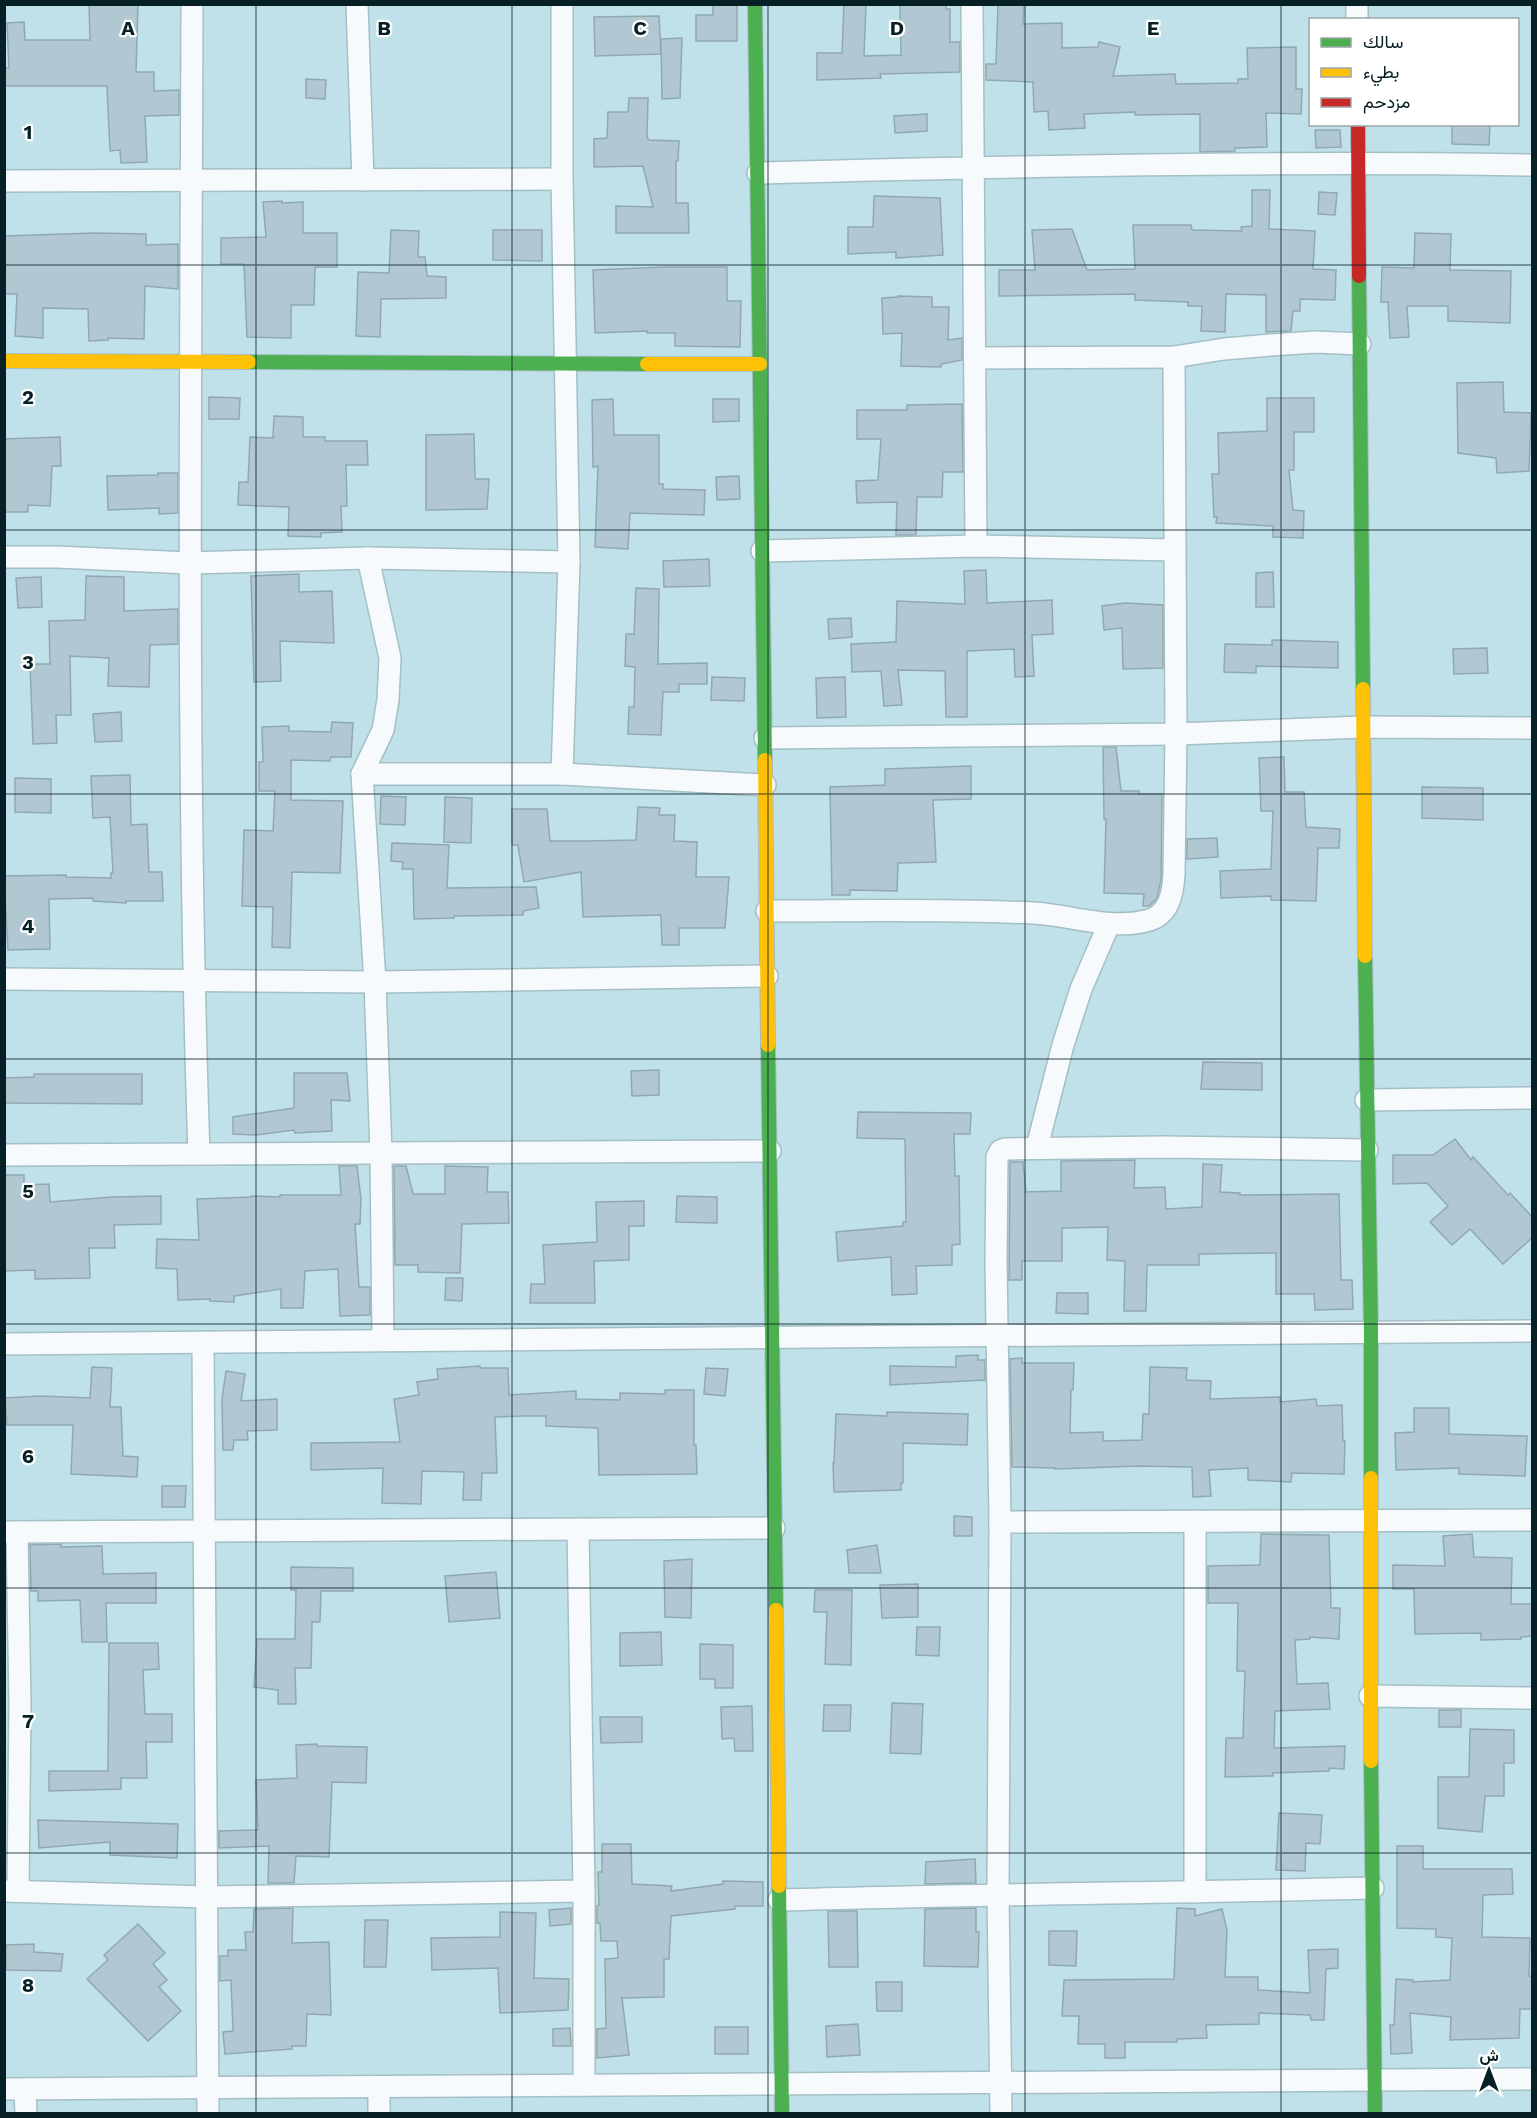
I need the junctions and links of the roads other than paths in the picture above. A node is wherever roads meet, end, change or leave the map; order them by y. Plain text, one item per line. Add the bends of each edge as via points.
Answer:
1 (192, 4) edge
2 (357, 4) edge
3 (562, 4) edge
4 (755, 4) edge
5 (972, 4) edge
6 (1358, 126) edge
7 (1358, 162) junction
8 (1533, 165) edge
9 (972, 167) junction
10 (758, 173) junction
11 (562, 179) junction
12 (191, 180) junction
13 (363, 180) junction
14 (4, 181) edge
15 (1360, 344) junction
16 (1174, 357) junction
17 (976, 358) junction
18 (4, 361) edge
19 (190, 362) junction
20 (567, 364) junction
21 (760, 364) junction
22 (976, 546) junction
23 (1174, 550) junction
24 (762, 551) junction
25 (4, 557) edge
26 (368, 558) junction
27 (569, 562) junction
28 (189, 563) junction
29 (1363, 727) junction
30 (1533, 728) edge
31 (1176, 734) junction
32 (765, 738) junction
33 (362, 774) junction
34 (562, 774) junction
35 (765, 785) junction
36 (767, 911) junction
37 (1109, 924) junction
38 (767, 976) junction
39 (4, 979) edge
40 (193, 979) junction
41 (375, 982) junction
42 (1533, 1098) edge
43 (1366, 1100) junction
44 (1037, 1147) junction
45 (1367, 1150) junction
46 (770, 1151) junction
47 (381, 1153) junction
48 (199, 1154) junction
49 (4, 1155) edge
50 (1533, 1331) edge
51 (1371, 1332) junction
52 (997, 1335) junction
53 (772, 1337) junction
54 (383, 1340) junction
55 (203, 1342) junction
56 (4, 1344) edge
57 (1533, 1520) edge
58 (1195, 1521) junction
59 (1370, 1521) junction
60 (1000, 1522) junction
61 (774, 1528) junction
62 (578, 1529) junction
63 (206, 1531) junction
64 (11, 1532) edge
65 (1370, 1696) junction
66 (1533, 1698) edge
67 (12, 1704) edge
68 (1373, 1888) junction
69 (11, 1891) edge
70 (584, 1891) junction
71 (1195, 1892) junction
72 (998, 1894) junction
73 (206, 1897) junction
74 (779, 1900) junction
75 (1533, 2079) edge
76 (1375, 2081) junction
77 (1001, 2083) junction
78 (781, 2084) junction
79 (584, 2085) junction
80 (379, 2086) junction
81 (208, 2088) junction
82 (15, 2089) edge
83 (26, 2114) edge
84 (208, 2114) edge
85 (379, 2114) edge
86 (782, 2114) edge
87 (1001, 2114) edge
88 (1375, 2114) edge

1 - 12 street
2 - 13 street
3 - 11 street
4 - 10 street
5 - 9 street
6 - 7 street
7 - 8 street
7 - 9 street
7 - 15 street
9 - 10 street
9 - 17 street
10 - 21 street
11 - 13 street
11 - 20 street
12 - 13 street
12 - 14 street
12 - 19 street
15 - 16 street via 1271,345
15 - 29 street
16 - 17 street
16 - 23 street
17 - 22 street
18 - 19 street
19 - 20 street
19 - 28 street
20 - 21 street
20 - 27 street
21 - 24 street
22 - 23 street
22 - 24 street
23 - 31 street
24 - 32 street
25 - 28 street
26 - 27 street
26 - 28 street
26 - 33 street via 390,658 383,730
27 - 34 street
28 - 40 street
29 - 30 street
29 - 31 street
29 - 43 street
31 - 32 street
31 - 37 street via 1174,874 1169,904 1148,921
32 - 35 street
33 - 34 street
33 - 41 street
34 - 35 street
35 - 36 street
36 - 37 street via 989,911 1052,914
36 - 38 street
37 - 44 street via 1081,989
38 - 41 street
38 - 46 street
39 - 40 street
40 - 41 street
40 - 48 street
41 - 47 street
42 - 43 street
43 - 45 street
44 - 45 street
44 - 52 street via 1005,1149 997,1156
45 - 51 street
46 - 47 street
46 - 53 street
47 - 48 street
47 - 54 street
48 - 49 street
50 - 51 street
51 - 52 street
51 - 59 street
52 - 53 street
52 - 60 street
53 - 54 street
53 - 61 street
54 - 55 street
55 - 56 street
55 - 63 street
57 - 59 street
58 - 59 street
58 - 60 street
58 - 71 street
59 - 65 street
60 - 72 street
61 - 62 street
61 - 74 street
62 - 63 street
62 - 70 street
63 - 64 street
63 - 73 street
64 - 67 street
65 - 66 street
65 - 68 street
67 - 69 street
68 - 71 street
68 - 76 street
69 - 73 street
70 - 73 street
70 - 79 street
71 - 72 street
72 - 74 street
72 - 77 street
73 - 81 street
74 - 78 street
75 - 76 street
76 - 77 street
76 - 88 street
77 - 78 street
77 - 87 street
78 - 79 street
78 - 86 street
79 - 80 street
80 - 81 street
80 - 85 street
81 - 82 street
81 - 84 street
82 - 83 street

